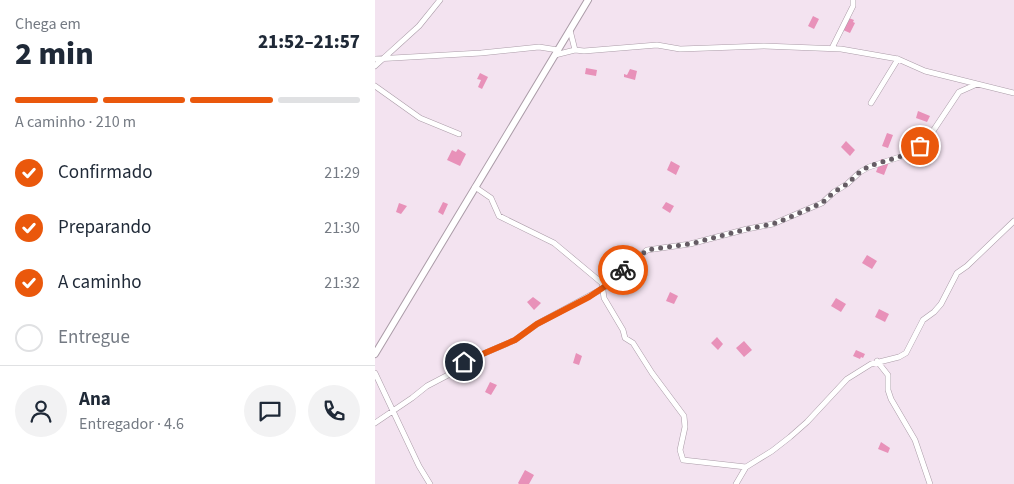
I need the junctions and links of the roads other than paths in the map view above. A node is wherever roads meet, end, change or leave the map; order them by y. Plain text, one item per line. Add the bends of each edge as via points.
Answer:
1 (441, 0) edge
2 (588, 0) edge
3 (853, 0) edge
4 (570, 30) junction
5 (832, 48) junction
6 (575, 50) junction
7 (556, 52) junction
8 (385, 58) junction
9 (375, 59) edge
10 (898, 59) junction
11 (375, 66) edge
12 (977, 84) junction
13 (375, 86) edge
14 (1014, 93) edge
15 (871, 103) dead end
16 (459, 134) dead end
17 (475, 187) junction
18 (1014, 221) edge
19 (603, 288) junction
20 (375, 354) edge
21 (877, 361) junction
22 (375, 373) edge
23 (393, 411) junction
24 (375, 423) edge
25 (746, 467) junction
26 (430, 484) edge
27 (736, 484) edge
28 (930, 484) edge

1 - 8 street
2 - 4 street
3 - 5 street
4 - 6 street
4 - 7 street
5 - 6 street via 680,48 657,45
5 - 10 street
6 - 7 street
7 - 8 street via 539,46
7 - 17 street
8 - 9 street
8 - 11 street
10 - 12 street via 925,71
10 - 15 street
12 - 14 street
12 - 19 street via 959,92 929,138 912,153 869,166 822,203 773,224 690,244 647,250
13 - 16 street via 420,118
17 - 19 street via 491,198 499,216 554,243 602,283
17 - 20 street
18 - 21 street via 957,273 941,304 923,320 905,353
19 - 23 street via 537,324 515,340 464,362
19 - 25 street via 604,298 625,338 633,343 684,416 683,460
21 - 25 street via 847,379 807,422 772,451
21 - 28 street via 888,375 891,399 915,440
22 - 23 street
23 - 24 street
23 - 26 street
25 - 27 street

